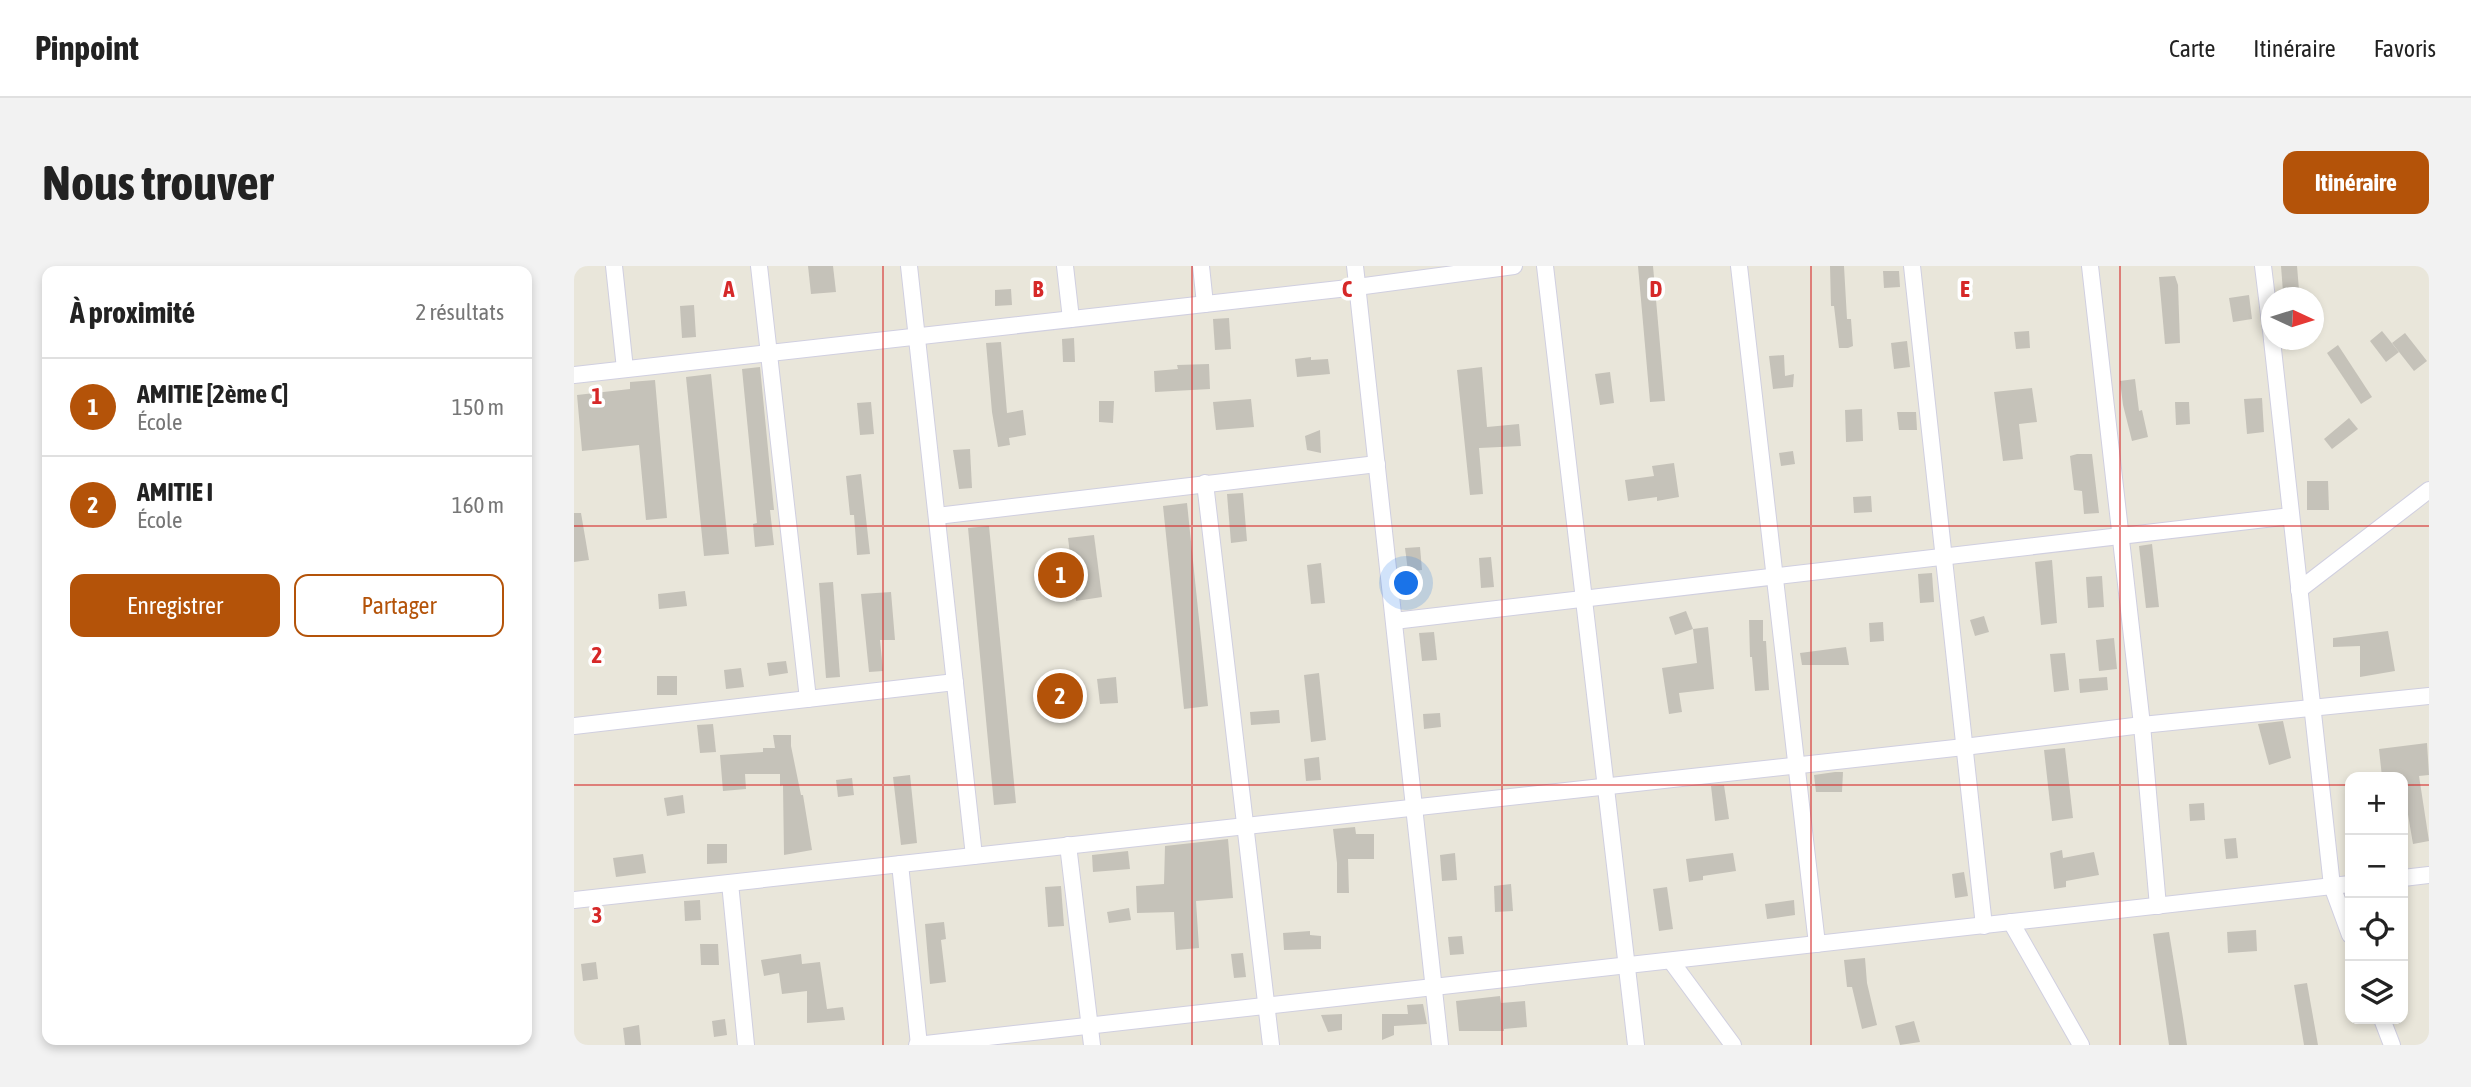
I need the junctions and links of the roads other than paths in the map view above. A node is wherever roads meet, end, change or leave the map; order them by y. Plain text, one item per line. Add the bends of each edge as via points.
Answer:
1 (614, 266) edge
2 (760, 266) edge
3 (909, 266) edge
4 (1065, 266) edge
5 (1201, 266) edge
6 (1355, 266) edge
7 (1514, 266) edge
8 (1545, 266) edge
9 (1739, 266) edge
10 (1912, 266) edge
11 (2090, 266) edge
12 (2263, 266) edge
13 (1357, 287) junction
14 (2266, 287) edge
15 (1205, 304) junction
16 (1071, 319) junction
17 (917, 336) junction
18 (2273, 350) edge
19 (769, 353) junction
20 (625, 369) junction
21 (574, 375) edge
22 (1377, 464) junction
23 (1205, 483) junction
24 (2429, 490) edge
25 (937, 516) junction
26 (2291, 516) junction
27 (2119, 537) junction
28 (1944, 557) junction
29 (1775, 577) junction
30 (2299, 590) junction
31 (1584, 599) junction
32 (1394, 621) junction
33 (955, 682) junction
34 (2429, 696) edge
35 (808, 699) junction
36 (2312, 709) junction
37 (2142, 725) junction
38 (574, 726) edge
39 (1964, 747) junction
40 (1797, 766) junction
41 (1606, 786) junction
42 (1414, 807) junction
43 (1245, 826) junction
44 (1068, 845) junction
45 (974, 856) junction
46 (900, 864) junction
47 (2429, 875) edge
48 (2408, 877) edge
49 (730, 883) junction
50 (2345, 885) edge
51 (2332, 886) junction
52 (574, 900) edge
53 (2158, 906) junction
54 (2345, 921) edge
55 (2011, 922) junction
56 (1984, 926) junction
57 (1817, 944) junction
58 (1671, 961) junction
59 (1627, 965) junction
60 (1434, 987) junction
61 (1266, 1006) junction
62 (2384, 1024) edge
63 (1090, 1026) junction
64 (746, 1045) edge
65 (919, 1045) edge
66 (1092, 1045) edge
67 (1271, 1045) edge
68 (1440, 1045) edge
69 (1636, 1045) edge
70 (1733, 1045) edge
71 (2081, 1045) edge
72 (2392, 1045) edge

1 - 20 street
2 - 19 street
3 - 17 street
4 - 16 street
5 - 15 street
6 - 13 street
7 - 13 street
8 - 31 street
9 - 29 street
10 - 28 street
11 - 27 street
12 - 14 street
13 - 15 street
13 - 22 street
15 - 16 street
16 - 17 street
17 - 19 street
17 - 25 street
18 - 26 street
19 - 20 street
19 - 35 street
20 - 21 street
22 - 23 street
22 - 32 street
23 - 25 street
23 - 43 street
24 - 30 street
25 - 33 street
26 - 27 street
26 - 30 street
27 - 28 street
27 - 37 street
28 - 29 street
28 - 39 street
29 - 31 street
29 - 40 street
30 - 36 street
31 - 32 street
31 - 41 street
32 - 42 street
33 - 35 street
33 - 45 street
34 - 36 street
35 - 38 street
36 - 37 street
36 - 51 street
37 - 39 street
37 - 53 street
39 - 40 street
39 - 56 street
40 - 41 street
40 - 57 street
41 - 42 street
41 - 59 street
42 - 43 street
42 - 60 street
43 - 44 street
43 - 61 street
44 - 45 street
44 - 63 street
45 - 46 street
46 - 49 street
46 - 65 street
47 - 48 street
49 - 52 street
49 - 64 street
50 - 51 street
51 - 53 street
51 - 54 street
53 - 55 street
55 - 56 street
55 - 71 street
56 - 57 street
57 - 58 street
58 - 59 street
58 - 70 street
59 - 60 street
59 - 69 street
60 - 61 street
60 - 68 street
61 - 63 street
61 - 67 street
62 - 72 street
63 - 65 street
63 - 66 street

